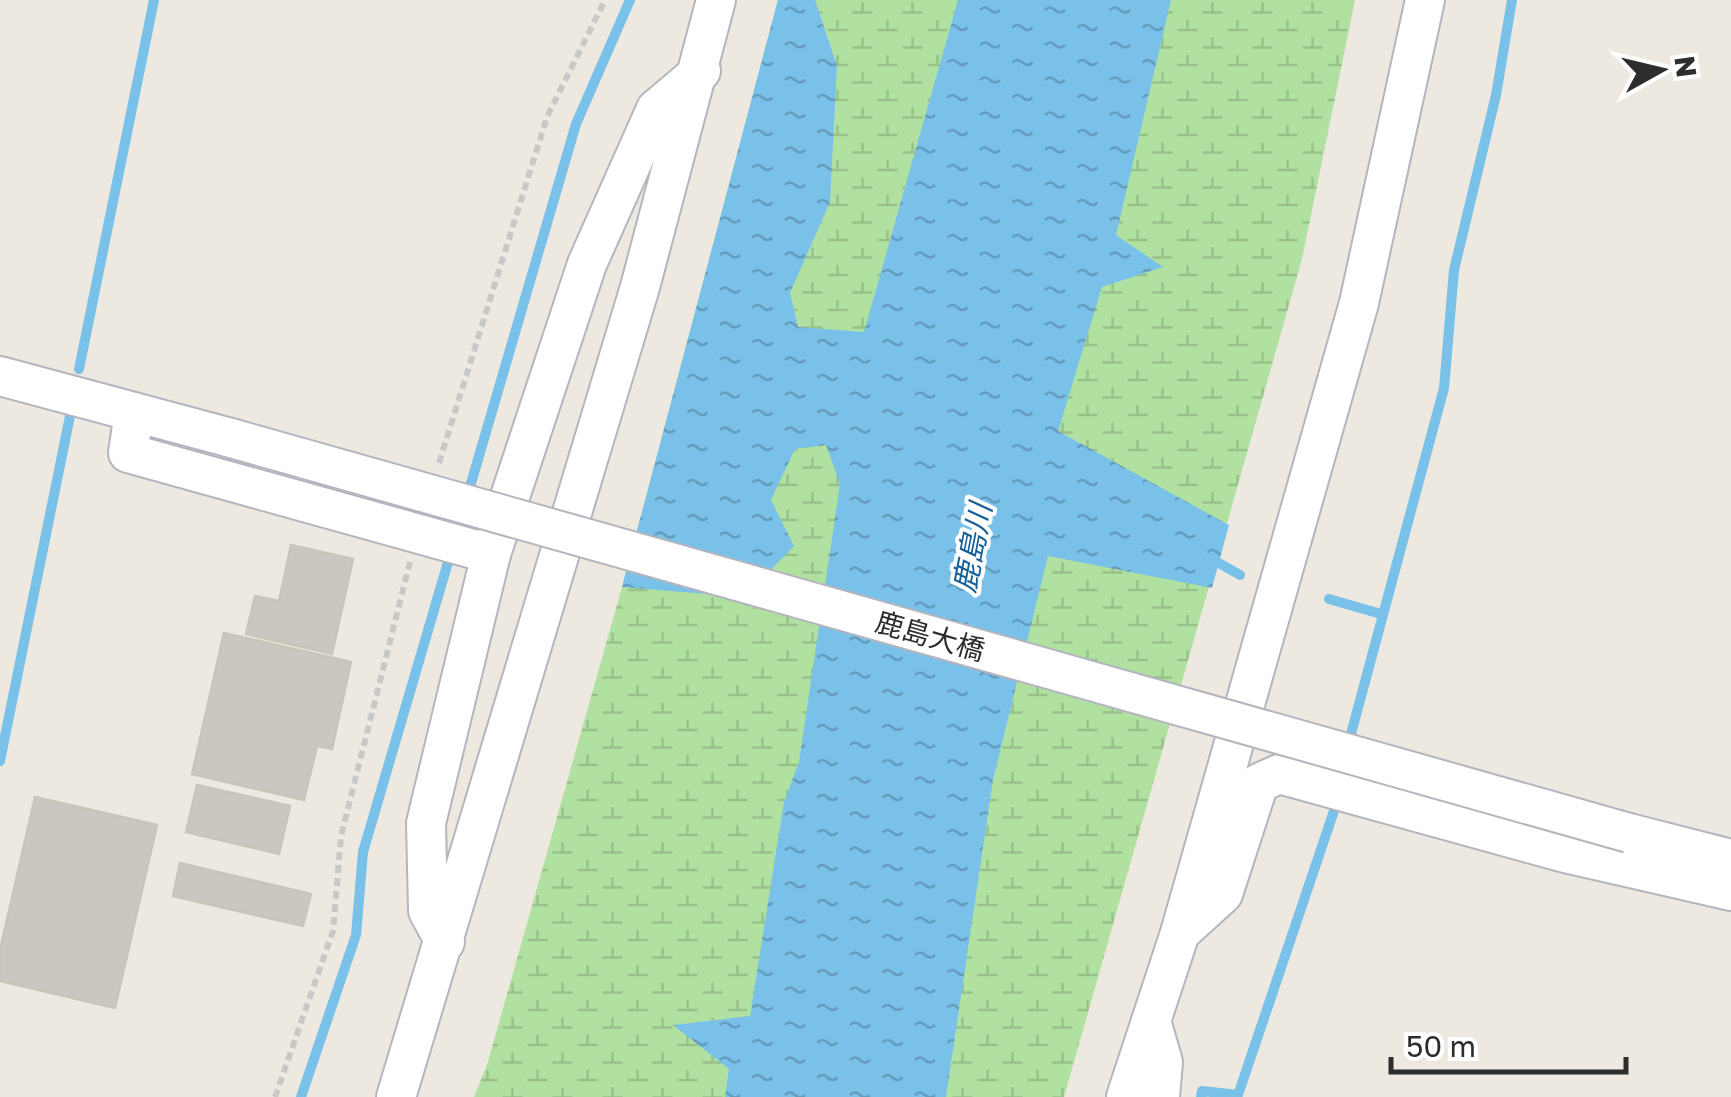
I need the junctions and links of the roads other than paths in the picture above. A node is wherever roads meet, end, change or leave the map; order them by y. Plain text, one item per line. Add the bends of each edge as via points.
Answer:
1 (716, 0) edge
2 (1425, 0) edge
3 (700, 71) junction
4 (0, 376) edge
5 (134, 412) junction
6 (483, 551) junction
7 (1731, 859) edge
8 (1731, 891) edge
9 (1180, 933) junction
10 (445, 942) junction
11 (1151, 1019) junction
12 (396, 1097) edge
13 (1126, 1097) edge
14 (1160, 1097) edge

1 - 3 street
2 - 9 street via 1359,303
3 - 6 street via 656,109 587,264
3 - 10 street
4 - 5 street, 鹿島大橋
5 - 6 street via 128,453
5 - 7 street, 鹿島大橋, bridge
6 - 10 street via 426,822 428,911
8 - 9 street via 1279,774 1259,784 1223,894
9 - 11 street
10 - 12 street
11 - 13 street
11 - 14 street via 1163,1062

